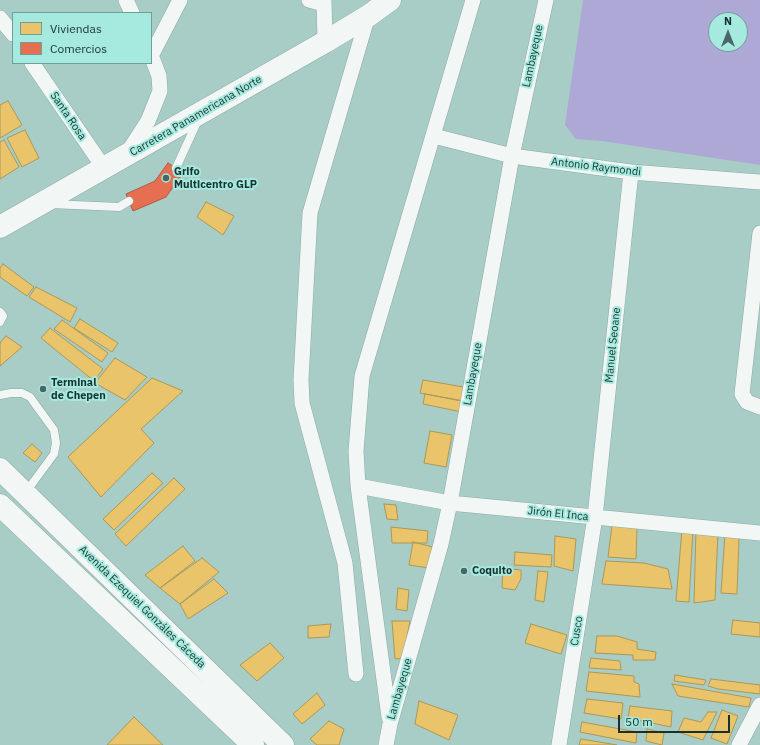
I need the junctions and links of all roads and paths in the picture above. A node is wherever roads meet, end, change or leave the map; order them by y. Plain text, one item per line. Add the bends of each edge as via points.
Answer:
1 (126, 0) edge
2 (180, 0) edge
3 (309, 0) edge
4 (390, 0) edge
5 (473, 0) edge
6 (546, 0) edge
7 (324, 2) edge
8 (371, 8) edge
9 (132, 12) edge
10 (0, 18) edge
11 (12, 33) edge
12 (325, 42) junction
13 (152, 54) edge
14 (152, 58) edge
15 (33, 64) edge
16 (200, 114) junction
17 (434, 136) junction
18 (512, 156) junction
19 (125, 157) junction
20 (104, 168) junction
21 (176, 168) dead end
22 (631, 172) junction
23 (760, 182) edge
24 (129, 201) dead end
25 (41, 204) junction
26 (0, 227) edge
27 (760, 233) edge
28 (0, 312) edge
29 (0, 322) edge
30 (0, 395) edge
31 (760, 407) edge
32 (9, 483) edge
33 (358, 486) junction
34 (450, 503) junction
35 (0, 505) edge
36 (595, 517) junction
37 (760, 533) edge
38 (356, 674) dead end
39 (219, 682) junction
40 (204, 698) junction
41 (760, 705) edge
42 (390, 724) junction
43 (253, 745) edge
44 (283, 745) edge
45 (386, 745) edge
46 (559, 745) edge
47 (739, 745) edge

1 - 9 street
2 - 13 street
3 - 7 street
4 - 8 main road, Carretera Panamericana Norte
5 - 17 street
6 - 18 street, Lambayeque
7 - 12 street
8 - 12 main road, Carretera Panamericana Norte
8 - 38 street via 310,213 300,380 302,403 345,563
10 - 11 street
12 - 16 main road, Carretera Panamericana Norte
14 - 19 street via 159,76 160,91 148,121
15 - 20 street, Santa Rosa
16 - 19 main road, Carretera Panamericana Norte
16 - 21 lane
17 - 18 street, Antonio Raymondi
17 - 33 street via 362,376 356,451
18 - 22 street, Antonio Raymondi
18 - 34 street, Lambayeque
19 - 20 main road, Carretera Panamericana Norte
20 - 25 main road, Carretera Panamericana Norte
22 - 23 street, Antonio Raymondi
22 - 36 street, Manuel Seoane
24 - 25 lane via 118,207
25 - 26 main road, Carretera Panamericana Norte
27 - 31 street via 742,394 747,402
28 - 29 lane via 3,316
30 - 32 lane via 16,393 30,397 54,430 56,443 54,454
32 - 39 main road, Avenida Ezequiel Gonzáles Cáceda
33 - 34 street, Jirón El Inca
33 - 42 street
34 - 36 street, Jirón El Inca
34 - 42 street, Lambayeque via 441,544
35 - 40 main road
36 - 37 street, Jirón El Inca
36 - 46 street, Cusco
39 - 40 main road
39 - 44 main road, Avenida Ezequiel Gonzáles Cáceda
40 - 43 main road
41 - 47 street
42 - 45 street, Lambayeque

